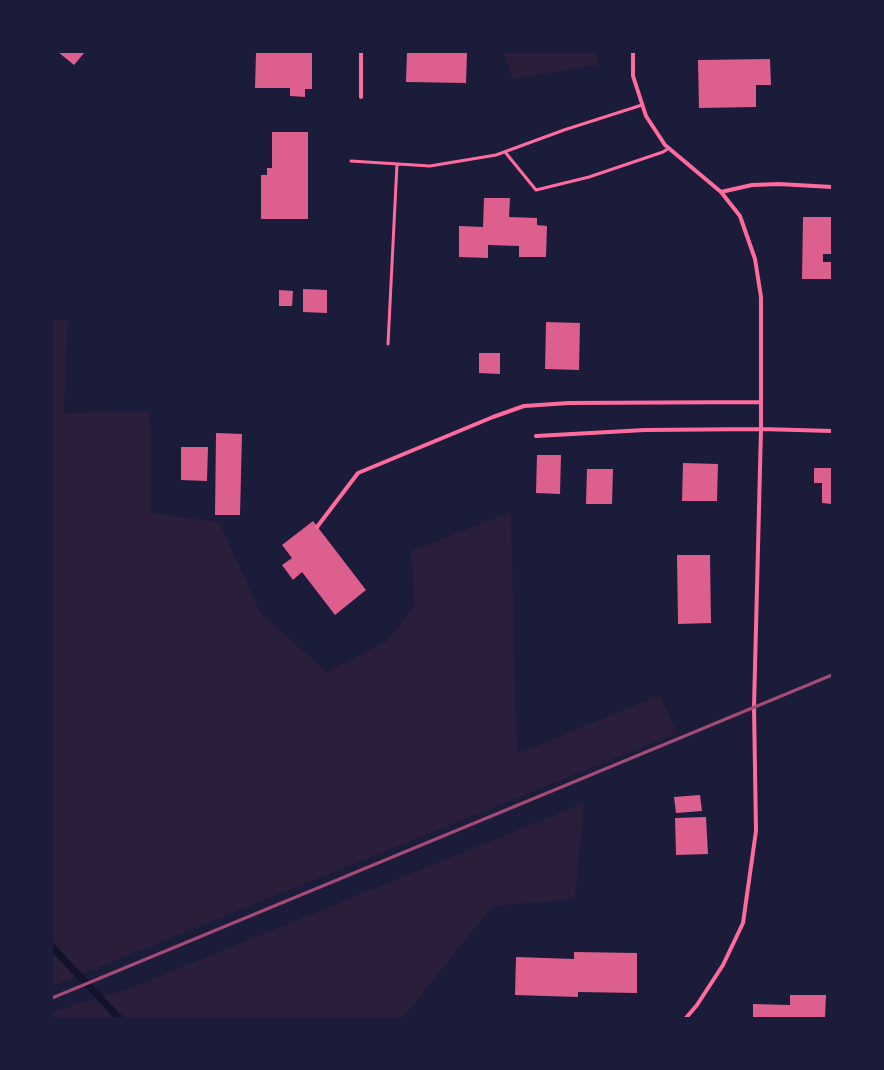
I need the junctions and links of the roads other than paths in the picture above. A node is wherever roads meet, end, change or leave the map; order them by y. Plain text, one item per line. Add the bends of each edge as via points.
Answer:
1 (361, 52) edge
2 (633, 52) edge
3 (361, 98) dead end
4 (642, 105) junction
5 (669, 148) junction
6 (505, 152) junction
7 (351, 161) dead end
8 (397, 164) junction
9 (832, 187) edge
10 (721, 192) junction
11 (388, 344) dead end
12 (761, 402) junction
13 (761, 429) junction
14 (832, 431) edge
15 (536, 436) dead end
16 (317, 527) dead end
17 (686, 1018) edge

1 - 3 street
2 - 4 street via 634,76
4 - 5 street via 646,116
4 - 6 lane
5 - 6 lane via 589,178 536,190
5 - 10 street
6 - 8 lane via 430,166
7 - 8 lane
8 - 11 lane
9 - 10 street via 759,184
10 - 12 street via 740,216 755,258 761,297
12 - 13 street
12 - 16 street via 569,403 524,406 358,473
13 - 14 street
13 - 15 street via 645,430
13 - 17 street via 754,707 756,830 743,924 723,965

